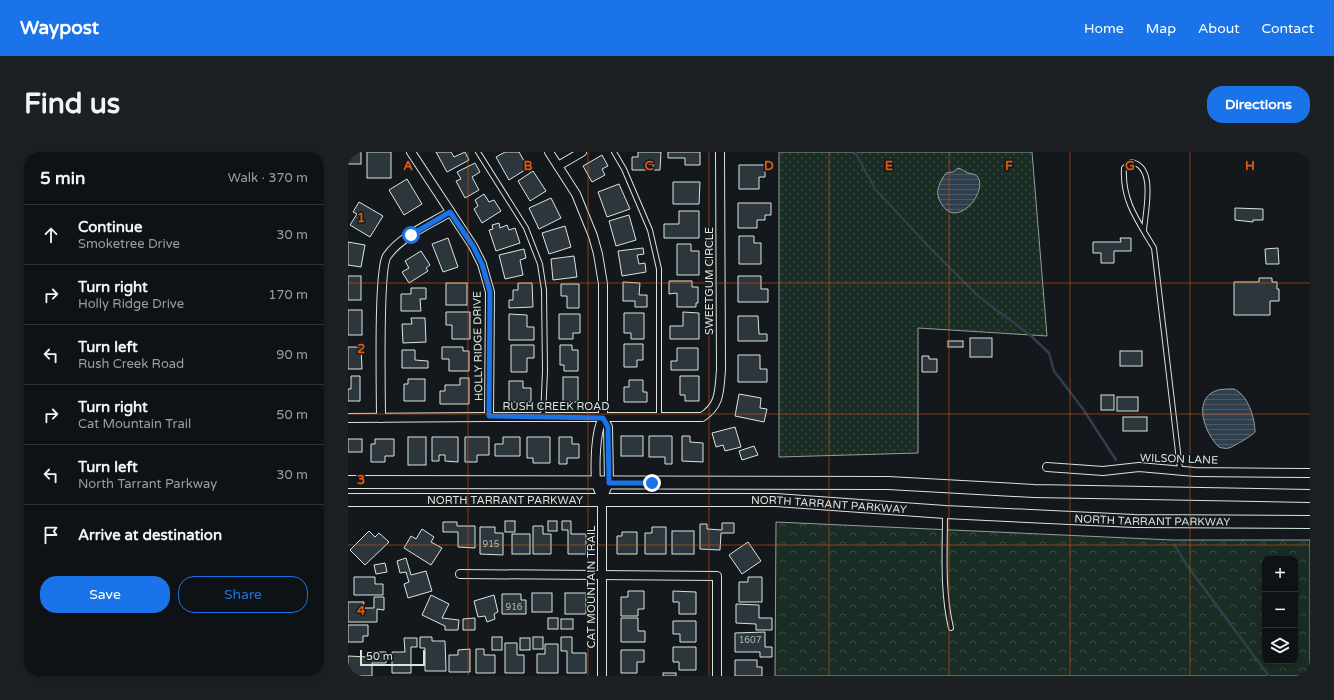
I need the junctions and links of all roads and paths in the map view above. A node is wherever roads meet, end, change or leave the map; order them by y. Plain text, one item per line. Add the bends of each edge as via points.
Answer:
1 (411, 152) edge
2 (478, 152) edge
3 (549, 152) edge
4 (582, 152) edge
5 (614, 152) edge
6 (720, 152) edge
7 (558, 166) junction
8 (450, 212) junction
9 (1144, 231) junction
10 (713, 410) joint
11 (489, 416) junction
12 (543, 417) junction
13 (659, 417) junction
14 (348, 418) edge
15 (381, 418) junction
16 (603, 418) junction
17 (1047, 467) dead end
18 (1180, 469) junction
19 (1310, 473) edge
20 (348, 482) edge
21 (596, 483) junction
22 (609, 483) junction
23 (1310, 496) edge
24 (602, 499) junction
25 (348, 500) edge
26 (945, 512) junction
27 (1310, 522) edge
28 (460, 574) dead end
29 (602, 575) junction
30 (950, 628) dead end
31 (602, 676) edge
32 (717, 676) edge

1 - 8 street, HOLLY RIDGE DRIVE
2 - 12 lane via 526,228 540,264 544,290
3 - 7 street, CAT MOUNTAIN TRAIL
4 - 7 street
5 - 13 lane via 650,230 659,269
6 - 10 street, SWEETGUM CIRCLE via 721,370 719,393
7 - 16 street, CAT MOUNTAIN TRAIL via 576,194 593,236 603,284
8 - 11 street, HOLLY RIDGE DRIVE via 482,264 490,292
8 - 15 street via 411,235 386,257 382,282
9 - 9 lane via 1132,211 1123,185 1124,168 1131,162 1142,167 1147,178
9 - 18 lane via 1154,248
10 - 13 street, RUSH CREEK ROAD via 702,417
11 - 12 street, RUSH CREEK ROAD
11 - 15 street, RUSH CREEK ROAD
12 - 16 street, RUSH CREEK ROAD
13 - 16 street, RUSH CREEK ROAD
14 - 15 street, RUSH CREEK ROAD
16 - 21 street, CAT MOUNTAIN TRAIL via 598,426
16 - 22 street, CAT MOUNTAIN TRAIL via 608,427
17 - 18 street, WILSON LANE via 1103,471 1139,467
18 - 19 street, WILSON LANE via 1195,472
20 - 21 main road, NORTH TARRANT PARKWAY
21 - 22 main road, NORTH TARRANT PARKWAY
21 - 24 street, CAT MOUNTAIN TRAIL
22 - 23 main road, NORTH TARRANT PARKWAY via 894,484 1034,491
22 - 24 street, CAT MOUNTAIN TRAIL
24 - 25 main road, NORTH TARRANT PARKWAY
24 - 26 main road, NORTH TARRANT PARKWAY via 776,500
24 - 29 street, CAT MOUNTAIN TRAIL
26 - 27 main road, NORTH TARRANT PARKWAY via 1134,521
26 - 30 lane via 945,601
28 - 29 street
29 - 31 street, CAT MOUNTAIN TRAIL
29 - 32 street via 717,576

